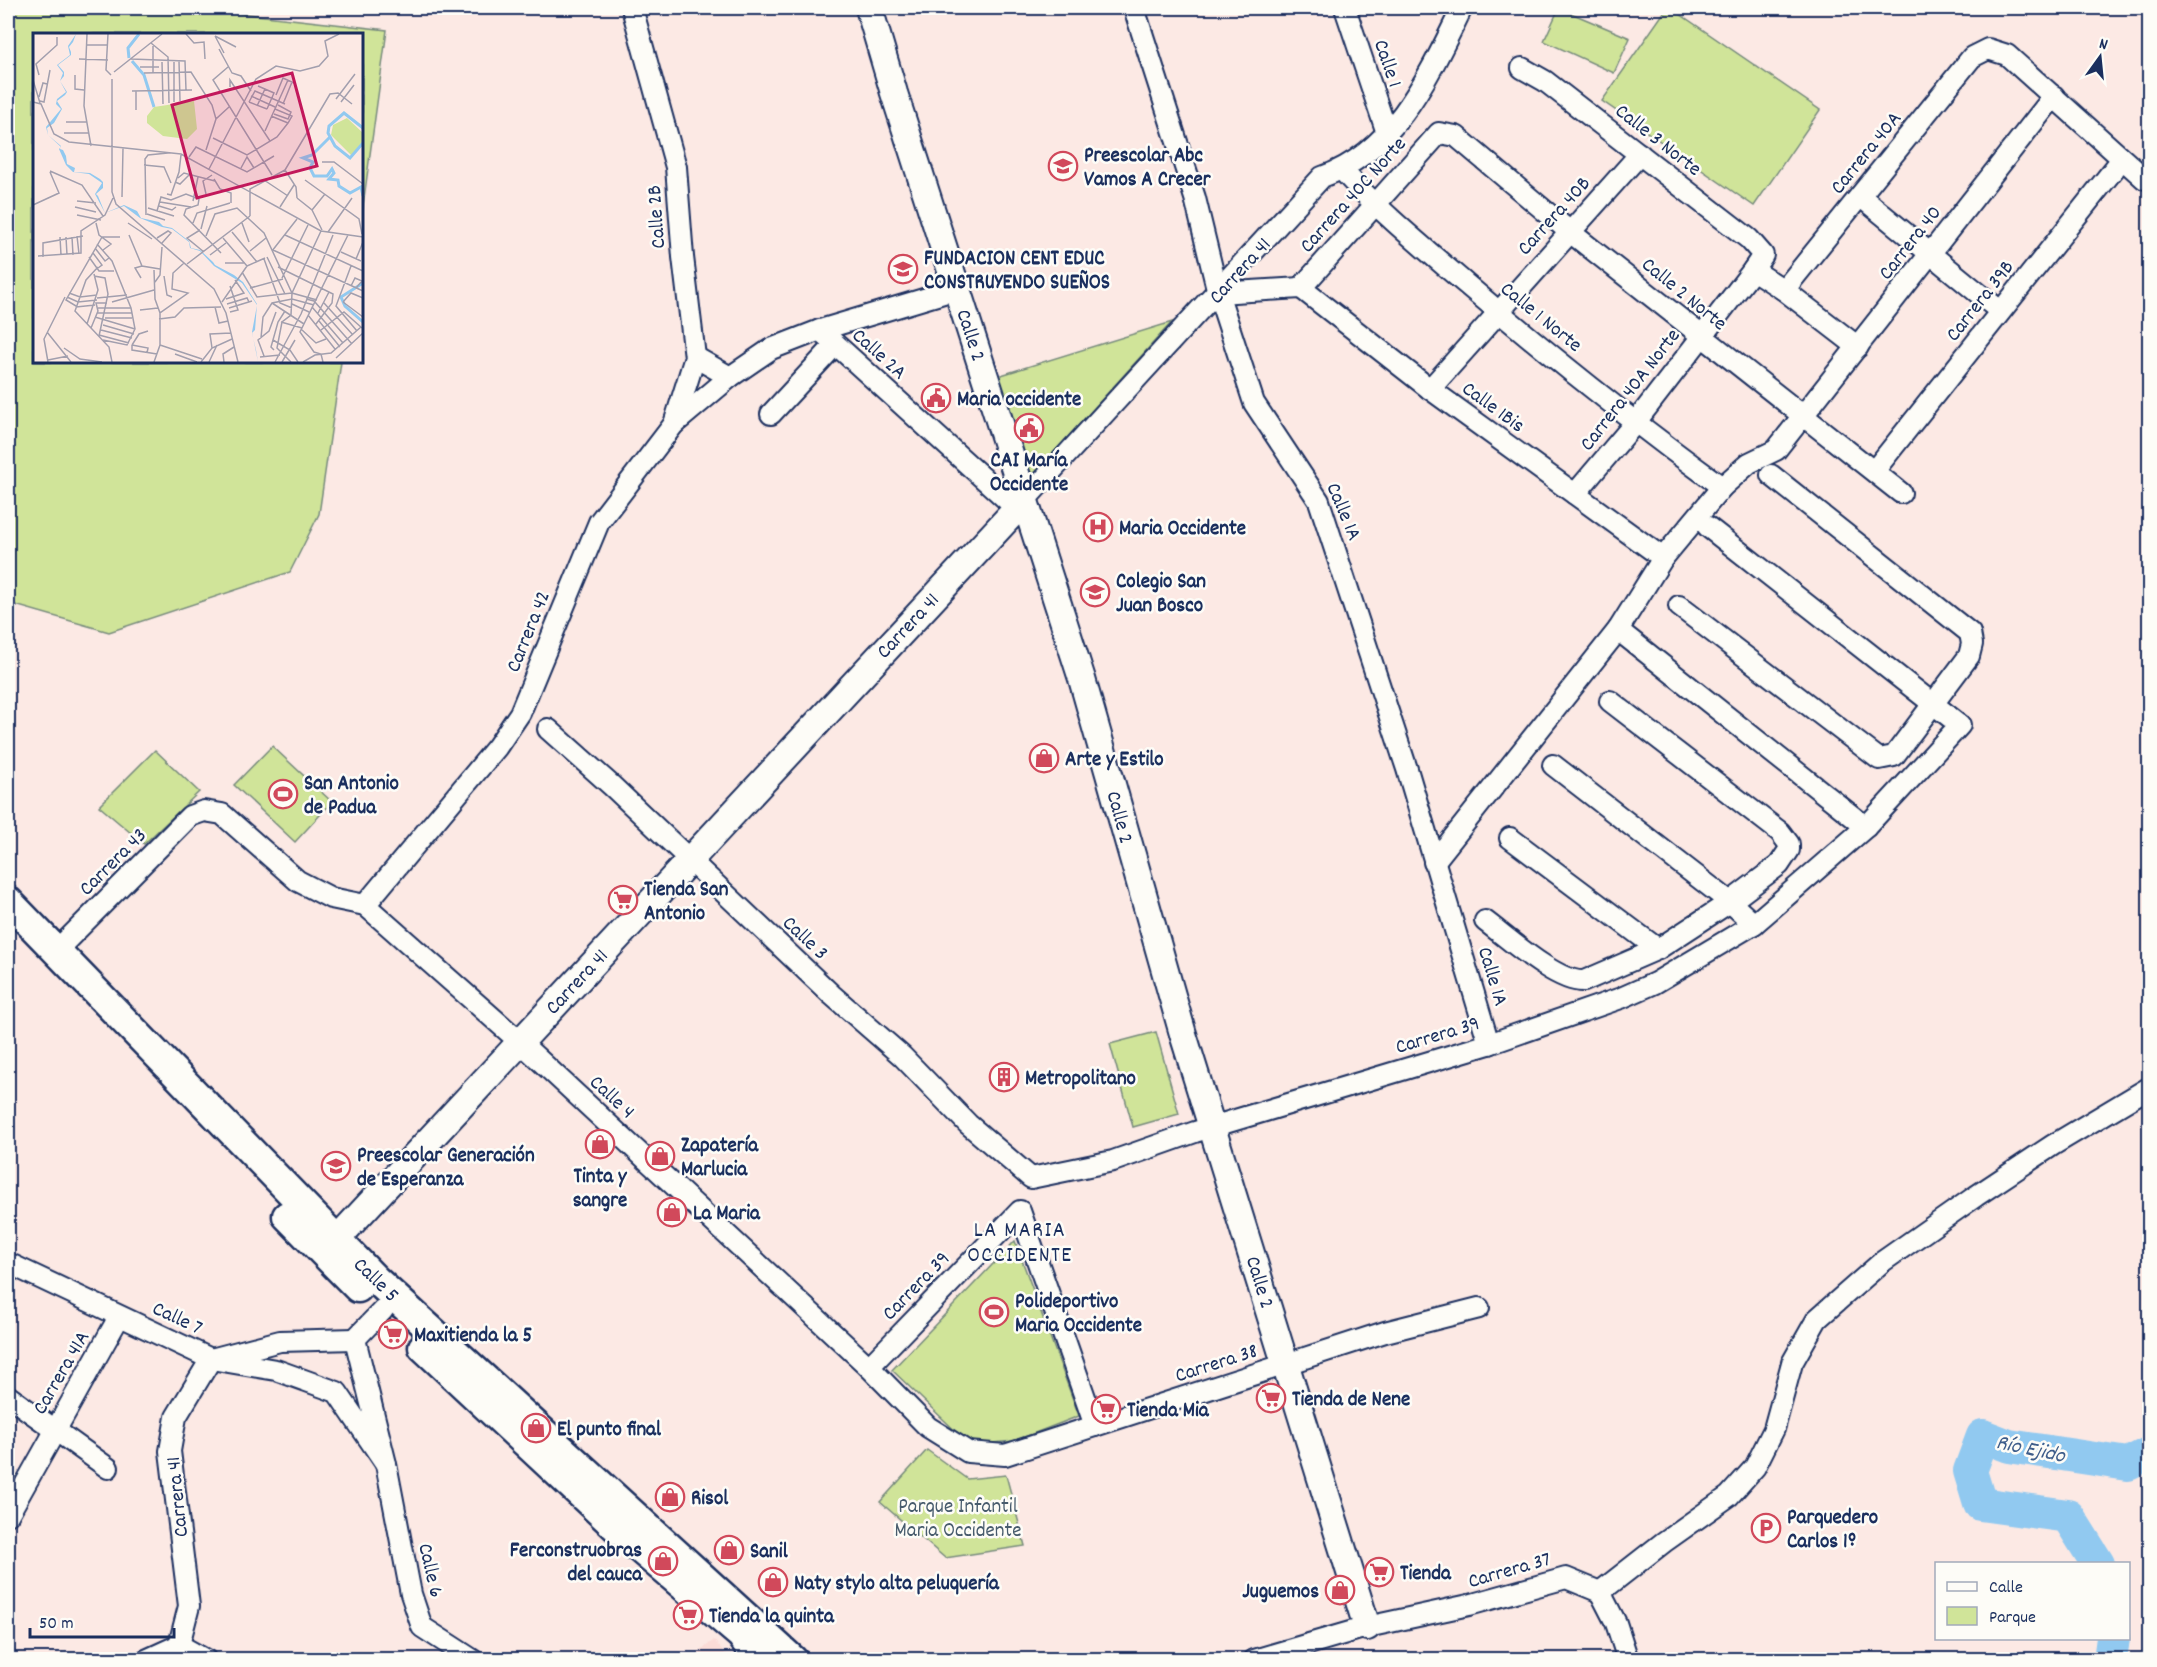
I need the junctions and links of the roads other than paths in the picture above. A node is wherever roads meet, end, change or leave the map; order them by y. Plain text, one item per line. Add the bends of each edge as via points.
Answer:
1 (632, 8) edge
2 (869, 8) edge
3 (1134, 8) edge
4 (1346, 8) edge
5 (1462, 8) edge
6 (1522, 68) dead end
7 (2054, 96) junction
8 (1388, 133) junction
9 (1439, 133) joint
10 (1640, 154) junction
11 (2122, 159) junction
12 (1342, 170) junction
13 (2145, 179) dead end
14 (1860, 196) junction
15 (1373, 204) junction
16 (1570, 232) junction
17 (1930, 255) junction
18 (1758, 262) junction
19 (1301, 288) junction
20 (957, 289) junction
21 (1784, 290) junction
22 (1218, 293) junction
23 (2000, 311) junction
24 (1499, 312) junction
25 (820, 330) junction
26 (1701, 336) junction
27 (836, 345) junction
28 (1858, 347) junction
29 (695, 357) junction
30 (730, 378) junction
31 (1430, 389) junction
32 (771, 414) dead end
33 (1802, 417) junction
34 (1635, 423) junction
35 (674, 424) junction
36 (1874, 471) junction
37 (1771, 475) dead end
38 (1722, 488) junction
39 (1901, 493) dead end
40 (1575, 494) junction
41 (1020, 504) junction
42 (1708, 527) dead end
43 (1664, 558) junction
44 (1679, 606) dead end
45 (1618, 630) junction
46 (1610, 701) dead end
47 (1932, 704) junction
48 (548, 729) dead end
49 (1553, 765) dead end
50 (1866, 827) junction
51 (1510, 837) dead end
52 (690, 858) junction
53 (1434, 862) junction
54 (8, 901) edge
55 (1730, 902) junction
56 (365, 905) junction
57 (1485, 921) dead end
58 (8, 924) edge
59 (1754, 924) junction
60 (1658, 949) junction
61 (57, 950) junction
62 (519, 1042) junction
63 (1489, 1044) junction
64 (2150, 1087) edge
65 (1213, 1127) junction
66 (1031, 1178) joint
67 (337, 1239) junction
68 (8, 1263) edge
69 (1479, 1308) dead end
70 (383, 1310) junction
71 (119, 1317) junction
72 (355, 1339) junction
73 (211, 1359) junction
74 (1287, 1364) junction
75 (869, 1367) junction
76 (337, 1392) joint
77 (8, 1396) edge
78 (1095, 1426) junction
79 (55, 1428) junction
80 (968, 1452) joint
81 (386, 1464) junction
82 (108, 1468) dead end
83 (8, 1515) edge
84 (1600, 1592) junction
85 (1367, 1628) junction
86 (179, 1645) junction
87 (146, 1659) edge
88 (206, 1659) edge
89 (473, 1659) edge
90 (759, 1659) edge
91 (793, 1659) edge
92 (1254, 1659) edge
93 (1628, 1659) edge

1 - 29 street, Calle 2B via 676,167
2 - 20 street, Calle 2
3 - 22 street, Calle 1A via 1196,198
4 - 8 street, Calle 1
5 - 8 street, Carrera 41 via 1426,81
6 - 10 street, Calle 3 Norte via 1545,81
7 - 11 street
7 - 14 street, Carrera 40A via 2007,55 1988,49 1972,57
7 - 17 street, Carrera 40
8 - 12 street, Carrera 41
9 - 15 street, Carrera 40C Norte
9 - 16 street, Calle 2 Norte via 1456,136
10 - 16 street, Carrera 40B
10 - 18 street, Calle 3 Norte via 1749,238
11 - 13 street
11 - 23 street, Carrera 39B
12 - 15 street, Calle 1 Norte
12 - 22 street, Carrera 41 via 1322,177
14 - 17 street
14 - 21 street, Carrera 40A
15 - 19 street, Carrera 40C Norte
15 - 24 street, Calle 1 Norte
16 - 24 street, Carrera 40B
16 - 26 street, Calle 2 Norte
17 - 23 street
17 - 28 street, Carrera 40
18 - 21 street, Calle 3 Norte
18 - 26 street, Carrera 40A Norte
19 - 22 street
19 - 31 street, Calle 1Bis
20 - 25 street, Carrera 42
20 - 41 street, Calle 2
21 - 28 street, Calle 3 Norte
22 - 41 street, Carrera 41
22 - 53 street, Calle 1A via 1254,403 1319,501
23 - 36 street, Carrera 39B
24 - 31 street, Carrera 40B
24 - 34 street, Calle 1 Norte
25 - 27 street, Calle 2A
25 - 30 street, Carrera 42 via 771,349
26 - 33 street, Calle 2 Norte
26 - 34 street, Carrera 40A Norte
27 - 32 street
27 - 41 street, Calle 2A
28 - 33 street, Carrera 40
29 - 30 street
29 - 35 street, Calle 2B
30 - 35 street, Carrera 42
31 - 40 street, Calle 1Bis
33 - 36 street, Calle 2 Norte
33 - 38 street, Carrera 40 via 1776,450 1749,462
34 - 38 street, Calle 1 Norte
34 - 40 street, Carrera 40A Norte
35 - 56 street, Carrera 42 via 599,522 520,713
36 - 39 street, Calle 2 Norte
37 - 47 street via 1970,633 1969,656
38 - 43 street
40 - 43 street, Calle 1Bis
41 - 52 street, Carrera 41
41 - 65 street, Calle 2 via 1082,679 1156,946
42 - 47 street
43 - 45 street
44 - 47 street via 1874,757 1894,756
45 - 50 street
45 - 53 street
46 - 55 street via 1787,840 1789,850 1785,858
47 - 50 street, Carrera 39 via 1960,725
48 - 52 street, Calle 3
49 - 55 street
50 - 59 street, Carrera 39
51 - 60 street
52 - 62 street, Carrera 41
52 - 66 street, Calle 3 via 832,995 902,1056 968,1124
53 - 63 street, Calle 1A
54 - 61 main road, Calle 5
55 - 59 street
55 - 60 street
56 - 61 street, Carrera 43 via 331,898 298,881 222,814 204,811 190,816
56 - 62 street, Calle 4
57 - 60 street via 1573,982 1593,979
58 - 70 main road, Calle 5 via 324,1255
59 - 63 street, Carrera 39 via 1655,983 1622,998
61 - 67 main road, Calle 5
62 - 67 street, Carrera 41
62 - 75 street, Calle 4
63 - 65 street, Carrera 39
64 - 84 street via 1976,1196 1882,1262 1816,1319 1792,1364 1774,1429 1755,1467 1729,1496
65 - 66 street, Carrera 39 via 1113,1161
65 - 74 street, Calle 2
67 - 91 main road, Calle 5 via 375,1279
68 - 71 street, Calle 7
69 - 74 street, Carrera 38 via 1385,1332
70 - 72 street
70 - 90 main road, Calle 5 via 633,1543 741,1635
71 - 73 street, Calle 7
71 - 79 street, Carrera 41A
72 - 73 street via 280,1341
72 - 81 street, Calle 6
73 - 76 street, Calle 7 via 276,1370
73 - 86 street, Carrera 41 via 176,1417 170,1451 189,1606
74 - 78 street, Carrera 38
74 - 85 street, Calle 2
75 - 78 street, Carrera 39 via 1020,1211
75 - 80 street, Calle 4 via 928,1427
76 - 81 street, Calle 6
77 - 79 street
78 - 80 street, Carrera 38 via 1005,1455
79 - 82 street
79 - 83 street, Carrera 41A
81 - 89 street, Calle 6 via 411,1594 422,1627
84 - 85 street, Carrera 37 via 1566,1578
84 - 93 street
85 - 92 street, Carrera 37
86 - 87 street
86 - 88 street

